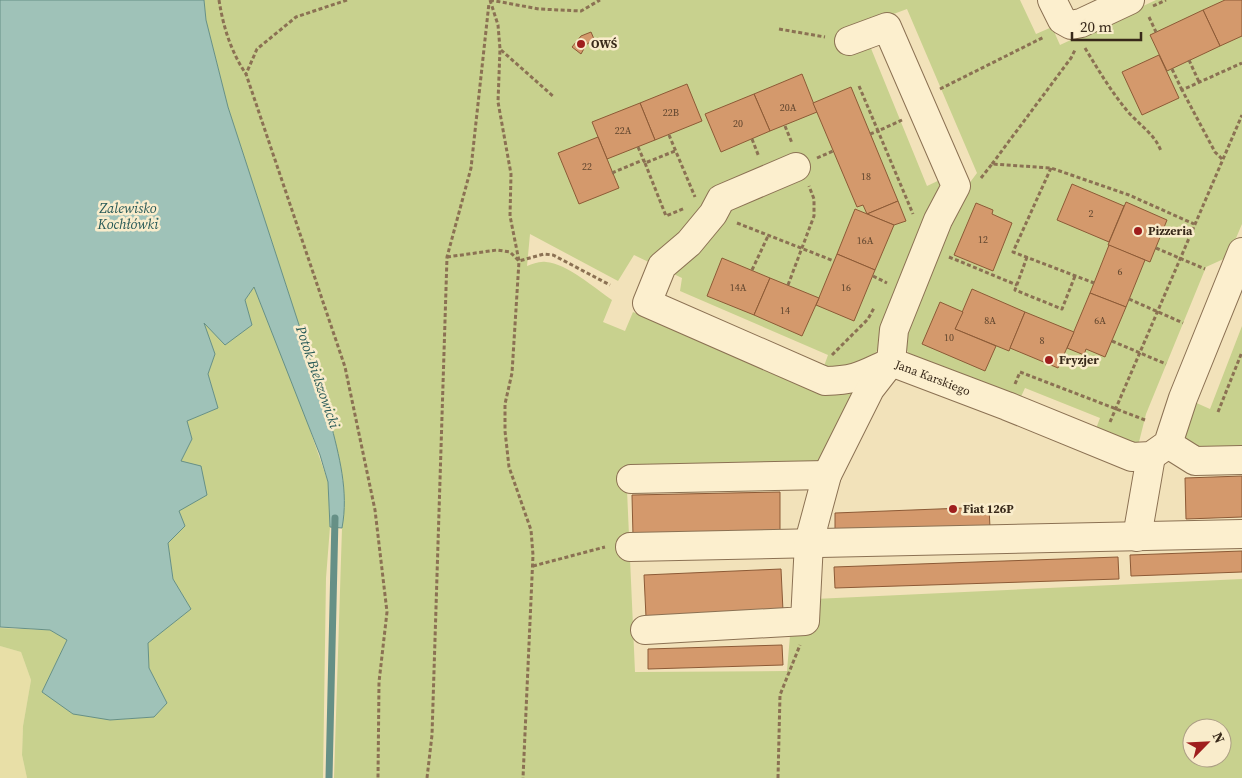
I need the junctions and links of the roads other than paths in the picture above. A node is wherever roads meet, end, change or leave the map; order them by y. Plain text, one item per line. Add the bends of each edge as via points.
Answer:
1 (1130, 0) edge
2 (1069, 21) edge
3 (849, 41) road end
4 (796, 167) road end
5 (1242, 252) edge
6 (891, 362) junction
7 (1160, 450) junction
8 (1242, 460) edge
9 (827, 475) junction
10 (631, 479) dead end
11 (1242, 534) edge
12 (1137, 537) junction
13 (809, 542) junction
14 (630, 547) road end
15 (645, 630) dead end

1 - 2 street
3 - 6 street via 887,27 956,186 938,220 894,330
4 - 6 street, Jana Karskiego via 721,199 713,214 688,243 662,266 647,303 825,381 863,377
5 - 7 street
6 - 7 street, Jana Karskiego via 1132,457
6 - 9 street via 870,389
7 - 8 street via 1195,461
7 - 12 street
9 - 10 street
9 - 13 street
11 - 12 street
12 - 13 street
13 - 14 street
13 - 15 street via 805,621

